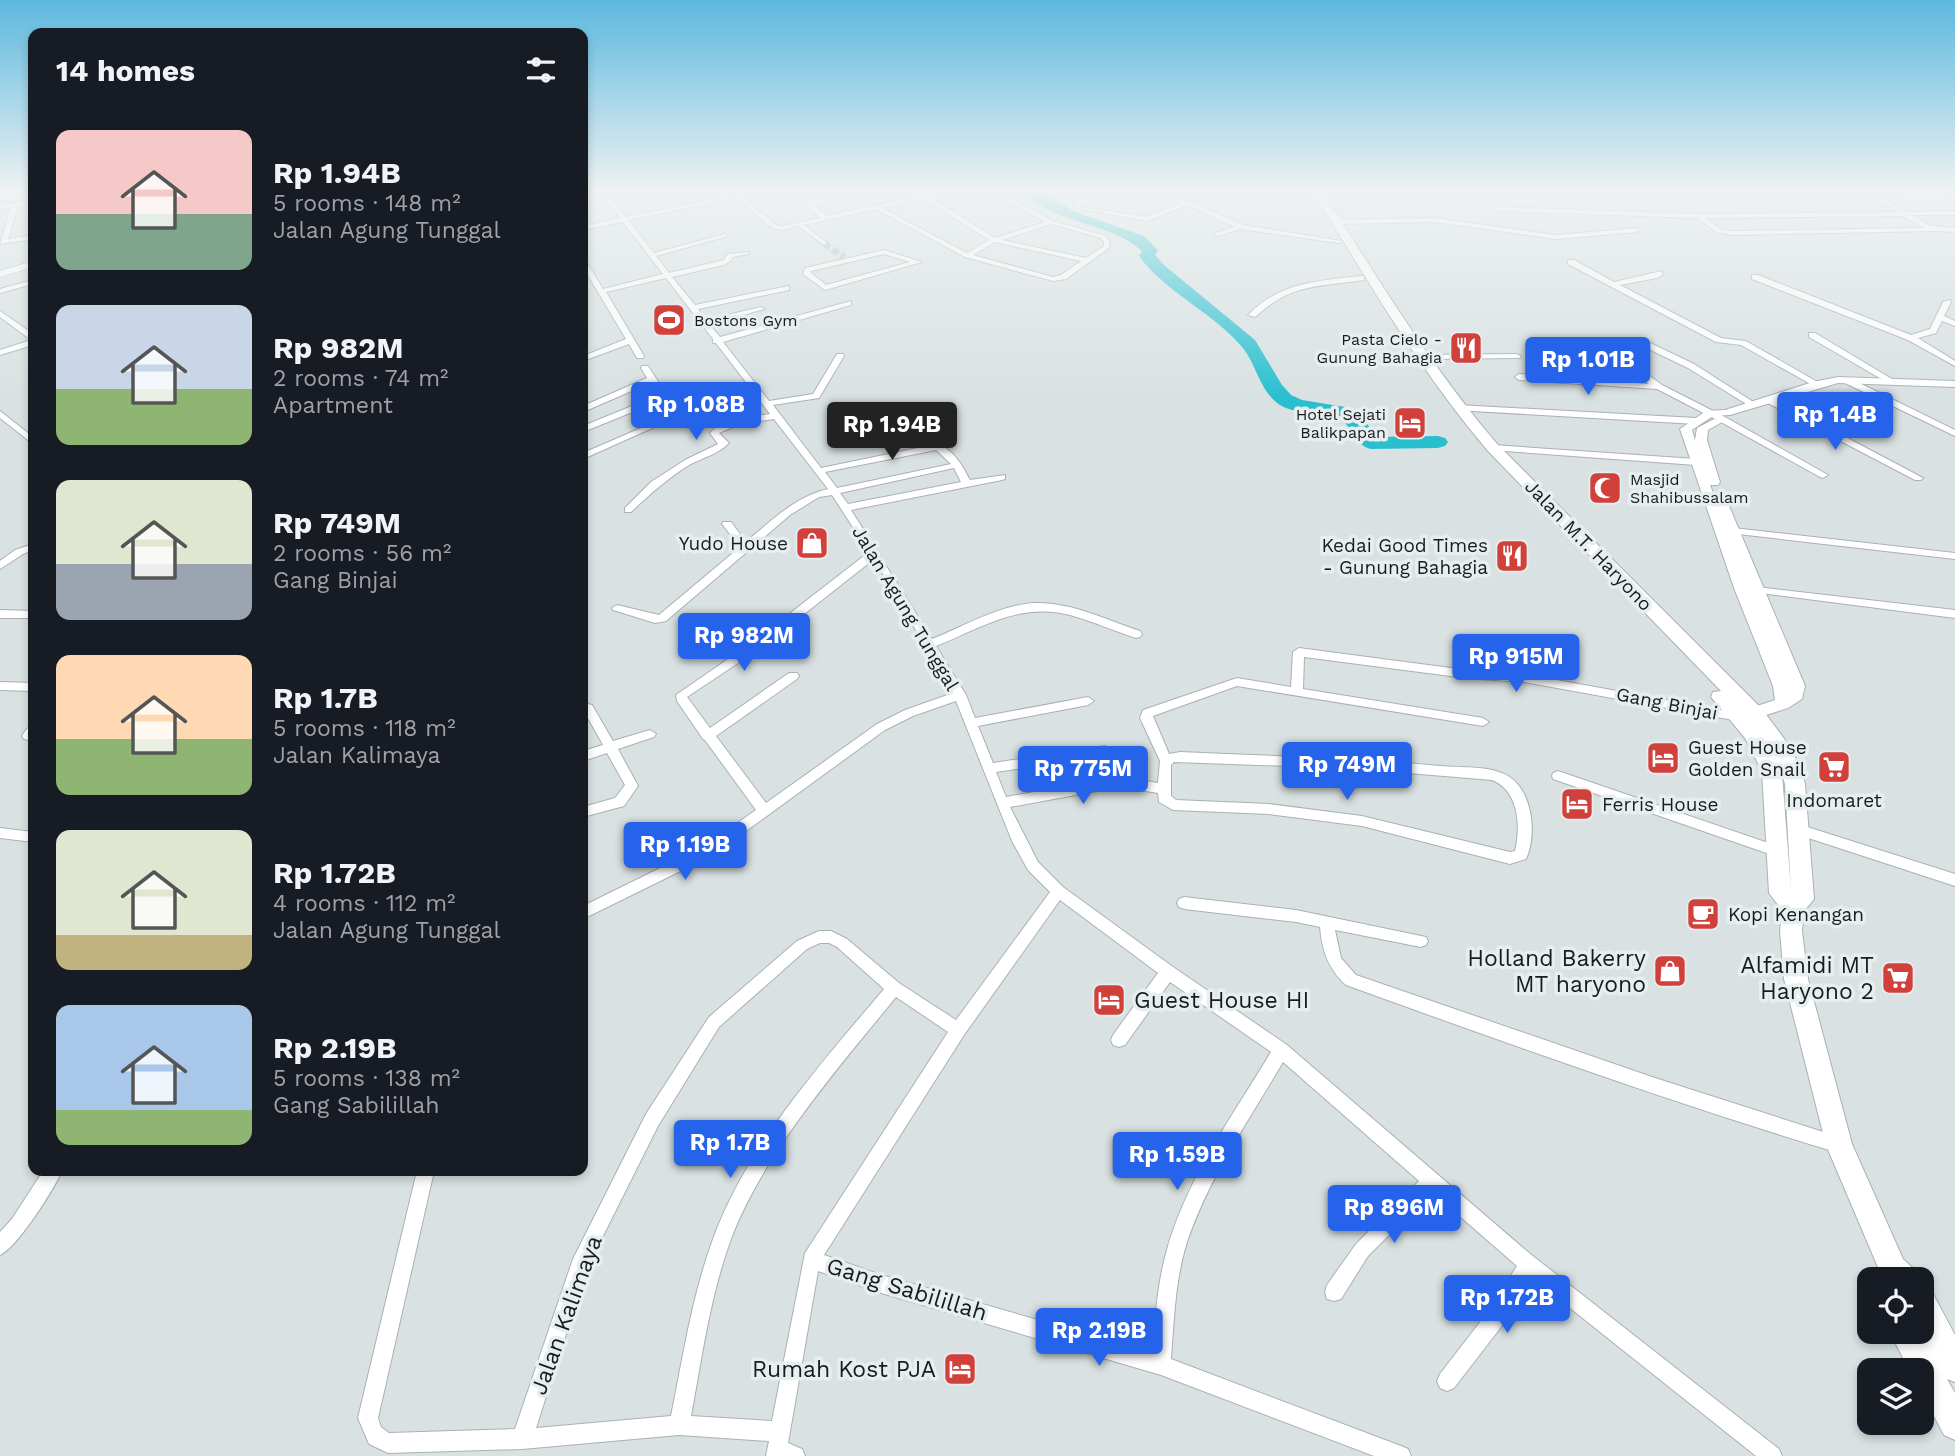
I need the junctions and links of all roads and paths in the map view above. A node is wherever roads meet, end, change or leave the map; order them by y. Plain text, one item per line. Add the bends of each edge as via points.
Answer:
1 (657, 260) edge
2 (726, 260) edge
3 (843, 260) edge
4 (912, 260) edge
5 (982, 260) edge
6 (1085, 260) edge
7 (1350, 260) edge
8 (1361, 260) edge
9 (1572, 262) dead end
10 (28, 266) edge
11 (588, 269) edge
12 (1659, 273) dead end
13 (0, 274) edge
14 (669, 276) junction
15 (1755, 277) dead end
16 (1361, 278) junction
17 (28, 283) edge
18 (1612, 284) junction
19 (786, 288) dead end
20 (0, 291) edge
21 (601, 291) junction
22 (1947, 302) dead end
23 (848, 303) dead end
24 (692, 308) junction
25 (761, 309) dead end
26 (0, 313) edge
27 (1252, 315) dead end
28 (1941, 318) junction
29 (703, 323) junction
30 (1955, 324) edge
31 (1812, 335) dead end
32 (28, 336) edge
33 (1911, 338) junction
34 (631, 340) junction
35 (716, 341) junction
36 (28, 342) edge
37 (1643, 343) dead end
38 (1605, 347) dead end
39 (0, 353) edge
40 (640, 356) dead end
41 (840, 356) dead end
42 (1517, 356) dead end
43 (588, 357) edge
44 (1422, 357) junction
45 (1955, 364) edge
46 (645, 368) dead end
47 (1519, 377) dead end
48 (650, 380) junction
49 (1846, 380) junction
50 (1893, 382) junction
51 (1817, 384) junction
52 (1955, 384) edge
53 (1662, 389) junction
54 (662, 397) junction
55 (1767, 399) junction
56 (1751, 403) junction
57 (766, 404) junction
58 (588, 407) edge
59 (1458, 408) junction
60 (0, 414) edge
61 (1719, 415) junction
62 (775, 416) junction
63 (1696, 421) junction
64 (588, 427) edge
65 (1955, 433) edge
66 (28, 437) edge
67 (1486, 444) junction
68 (588, 454) edge
69 (1702, 462) junction
70 (957, 464) junction
71 (818, 471) junction
72 (1823, 475) dead end
73 (1002, 477) dead end
74 (1918, 478) dead end
75 (964, 485) junction
76 (833, 489) junction
77 (845, 508) junction
78 (628, 510) dead end
79 (727, 524) dead end
80 (1733, 531) junction
81 (746, 548) junction
82 (28, 549) edge
83 (875, 553) junction
84 (1955, 556) edge
85 (0, 566) edge
86 (1741, 588) junction
87 (1756, 590) junction
88 (617, 608) dead end
89 (0, 614) edge
90 (1955, 614) edge
91 (28, 615) edge
92 (1136, 634) dead end
93 (930, 644) junction
94 (793, 676) dead end
95 (0, 686) edge
96 (28, 687) edge
97 (1297, 690) junction
98 (960, 695) junction
99 (1088, 701) dead end
100 (1783, 704) junction
101 (588, 708) dead end
102 (1747, 715) junction
103 (1483, 722) dead end
104 (970, 723) junction
105 (650, 734) dead end
106 (707, 736) junction
107 (612, 747) junction
108 (1105, 751) dead end
109 (588, 754) edge
110 (1167, 760) junction
111 (988, 768) junction
112 (1558, 776) dead end
113 (1164, 789) junction
114 (1002, 803) junction
115 (588, 811) edge
116 (765, 813) junction
117 (1798, 829) junction
118 (0, 833) edge
119 (28, 836) edge
120 (1778, 852) junction
121 (1955, 880) edge
122 (1058, 891) junction
123 (1184, 903) dead end
124 (1793, 907) junction
125 (588, 911) edge
126 (1327, 922) junction
127 (1420, 941) dead end
128 (1168, 972) junction
129 (894, 988) junction
130 (958, 1030) junction
131 (1119, 1040) dead end
132 (1281, 1050) junction
133 (1839, 1145) junction
134 (50, 1176) edge
135 (424, 1176) edge
136 (1432, 1180) junction
137 (0, 1246) edge
138 (811, 1259) junction
139 (1529, 1263) junction
140 (1891, 1267) edge
141 (1334, 1292) dead end
142 (1934, 1326) edge
143 (1912, 1344) edge
144 (1161, 1364) junction
145 (1955, 1367) edge
146 (1447, 1381) dead end
147 (1955, 1424) edge
148 (679, 1425) junction
149 (522, 1439) junction
150 (782, 1448) edge
151 (1401, 1456) edge
152 (1772, 1456) edge

1 - 14 street, Jalan Agung Tunggal
2 - 14 street
3 - 4 street via 807,274 827,288 918,262
5 - 6 street via 1053,279
7 - 16 main road, Jalan M.T. Haryono
8 - 44 main road, Jalan M.T. Haryono
9 - 18 street
10 - 13 main road
11 - 21 street
12 - 18 street
14 - 21 street
14 - 24 street, Jalan Agung Tunggal
15 - 33 street
16 - 27 street via 1293,287 1269,299
16 - 67 main road, Jalan M.T. Haryono via 1441,402
17 - 20 street
18 - 51 street via 1718,340 1746,344
19 - 24 street
21 - 34 street
22 - 28 street
23 - 35 street
24 - 29 street, Jalan Agung Tunggal
25 - 29 street
26 - 32 street
28 - 30 street
28 - 33 street via 1933,331
29 - 35 street, Jalan Agung Tunggal
31 - 50 street
33 - 45 street
34 - 40 street
34 - 43 street
35 - 57 street, Jalan Agung Tunggal
36 - 39 street
37 - 56 street
38 - 53 street
41 - 57 street via 816,396
42 - 44 street
44 - 59 main road, Jalan M.T. Haryono
46 - 48 street
47 - 53 street
48 - 54 street
48 - 58 street
49 - 50 street
49 - 51 street
49 - 65 street
50 - 52 street
51 - 55 street
53 - 61 street
54 - 64 street
54 - 68 street via 673,417
55 - 56 street
55 - 74 street
56 - 61 street
57 - 62 street, Jalan Agung Tunggal
59 - 63 street
59 - 67 main road, Jalan M.T. Haryono
60 - 66 street
61 - 63 street
61 - 69 street via 1703,428
61 - 72 street
62 - 71 street, Jalan Agung Tunggal
62 - 78 street via 716,431 722,446 654,484
63 - 69 street via 1686,429
67 - 69 street
67 - 102 main road, Jalan M.T. Haryono
69 - 80 street
69 - 86 street
70 - 71 street via 937,447
70 - 75 street
70 - 76 street
71 - 76 street, Jalan Agung Tunggal
73 - 75 street
75 - 77 street
76 - 77 street, Jalan Agung Tunggal
76 - 81 street via 801,503
77 - 83 street, Jalan Agung Tunggal
79 - 81 street
80 - 84 street
80 - 87 street
81 - 88 street via 662,618
82 - 85 street
83 - 93 street, Jalan Agung Tunggal
83 - 106 street via 761,642 682,695
86 - 87 street
86 - 100 street via 1781,685
87 - 90 street
87 - 100 street via 1797,686 1797,695
89 - 91 street
92 - 93 street via 1080,615 1033,607
93 - 98 street, Jalan Agung Tunggal
94 - 106 street
95 - 96 street
97 - 102 street, Gang Binjai via 1299,652 1524,678
97 - 103 street
97 - 110 street via 1237,682 1147,712
98 - 104 street, Jalan Agung Tunggal
98 - 116 street via 881,727
99 - 104 street
100 - 102 street
101 - 107 street
102 - 117 main road, Jalan M.T. Haryono via 1781,749 1791,769
102 - 120 main road, Jalan M.T. Haryono via 1772,771
104 - 111 street, Jalan Agung Tunggal
105 - 107 street
106 - 116 street
107 - 109 street
107 - 115 street via 632,786 619,802
108 - 111 street
110 - 113 street
110 - 113 street via 1425,768 1496,776 1519,794 1526,841 1521,855 1510,858 1362,821 1269,809 1173,805 1166,802
111 - 114 street, Jalan Agung Tunggal
112 - 120 street
113 - 114 street via 1113,783
114 - 122 street, Jalan Agung Tunggal via 1033,866
116 - 125 street via 708,851
117 - 121 street
117 - 124 main road, Jalan M.T. Haryono via 1803,899
118 - 119 street
120 - 124 main road, Jalan M.T. Haryono via 1780,893
122 - 128 street, Jalan Agung Tunggal
122 - 130 street
123 - 126 street
124 - 133 main road, Jalan M.T. Haryono via 1796,979
126 - 127 street
126 - 133 street via 1329,951 1341,973 1352,980 1615,1075
128 - 131 street
128 - 132 street, Jalan Agung Tunggal
129 - 130 street, Jalan Kalimaya
129 - 148 street via 777,1136 732,1215 707,1292
129 - 149 street, Jalan Kalimaya via 842,943 819,937 802,945 715,1022 652,1120 593,1233
130 - 138 street
132 - 136 street, Jalan Agung Tunggal
132 - 144 street via 1196,1196 1177,1245
133 - 140 main road, Jalan M.T. Haryono
134 - 137 street
135 - 149 street via 368,1418 372,1431 388,1443
136 - 139 street, Jalan Agung Tunggal
136 - 141 street via 1362,1250
138 - 144 street, Gang Sabilillah via 878,1283
138 - 150 street
139 - 146 street
139 - 152 street, Jalan Agung Tunggal
142 - 145 main road
143 - 147 main road
144 - 151 street, Gang Sabilillah
148 - 149 street
148 - 150 street

